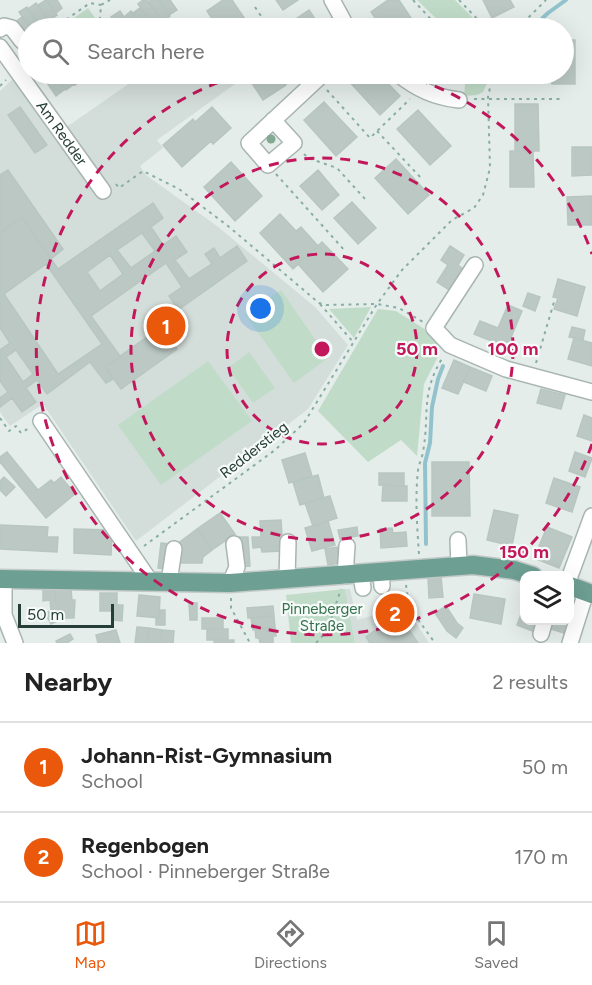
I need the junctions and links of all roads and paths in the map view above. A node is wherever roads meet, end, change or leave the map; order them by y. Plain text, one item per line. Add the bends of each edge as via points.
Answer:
1 (110, 0) edge
2 (332, 0) edge
3 (413, 0) edge
4 (459, 0) edge
5 (546, 0) edge
6 (101, 5) junction
7 (255, 7) dead end
8 (68, 18) edge
9 (100, 18) edge
10 (262, 18) edge
11 (342, 18) edge
12 (430, 18) edge
13 (476, 18) edge
14 (528, 18) edge
15 (0, 29) edge
16 (18, 36) edge
17 (0, 47) edge
18 (18, 70) edge
19 (29, 84) edge
20 (311, 84) edge
21 (326, 84) edge
22 (414, 84) edge
23 (491, 84) edge
24 (421, 88) junction
25 (489, 97) junction
26 (564, 99) dead end
27 (459, 100) dead end
28 (273, 120) junction
29 (377, 131) junction
30 (294, 143) junction
31 (268, 165) junction
32 (421, 178) dead end
33 (108, 186) joint
34 (365, 199) dead end
35 (346, 252) dead end
36 (475, 265) dead end
37 (554, 302) dead end
38 (319, 303) junction
39 (377, 304) junction
40 (434, 328) junction
41 (354, 343) junction
42 (450, 345) junction
43 (532, 377) junction
44 (592, 392) edge
45 (0, 418) edge
46 (39, 422) joint
47 (592, 516) edge
48 (458, 540) dead end
49 (288, 542) dead end
50 (234, 544) dead end
51 (347, 546) dead end
52 (174, 549) dead end
53 (132, 555) junction
54 (459, 566) junction
55 (412, 570) junction
56 (572, 571) edge
57 (520, 572) edge
58 (2, 579) edge
59 (287, 579) junction
60 (357, 579) junction
61 (160, 581) junction
62 (230, 583) junction
63 (582, 591) edge
64 (15, 643) edge
65 (250, 643) edge
66 (316, 643) edge
67 (435, 643) edge
68 (570, 643) edge

1 - 6 path
2 - 11 street
3 - 12 path
4 - 13 path
5 - 14 path
6 - 8 path via 90,3
6 - 9 path
7 - 10 path
15 - 16 street via 12,28
17 - 18 street, Am Redder
19 - 33 street, Am Redder
20 - 28 street
21 - 29 path via 370,138
22 - 24 street
23 - 25 path, Redderstieg
24 - 27 street via 438,97
24 - 29 path
25 - 26 path
25 - 39 path, Redderstieg via 490,168 483,195 474,208 452,220 402,270
28 - 30 street
28 - 31 street via 249,143
29 - 32 path
30 - 31 street
30 - 34 path via 308,158 337,168
31 - 35 path
33 - 38 path via 119,188 143,171 179,189
36 - 40 street
37 - 43 path
38 - 39 path
38 - 41 path
39 - 40 path via 399,308
39 - 41 path, Redderstieg
40 - 42 street
41 - 53 path, Redderstieg via 304,423 275,450
42 - 43 street
42 - 55 path via 428,389 418,468
43 - 44 street
45 - 46 path via 9,431 16,426 21,432
46 - 53 street
47 - 56 street
48 - 54 street
49 - 59 street
50 - 62 street via 237,567
51 - 60 street
52 - 61 street
53 - 61 street
54 - 55 main road
54 - 57 main road
55 - 60 main road via 381,579
55 - 67 path via 409,607
58 - 61 main road
58 - 64 street via 4,615
59 - 60 main road
59 - 62 main road
60 - 66 path
61 - 62 main road
62 - 65 path via 231,609
63 - 68 street

